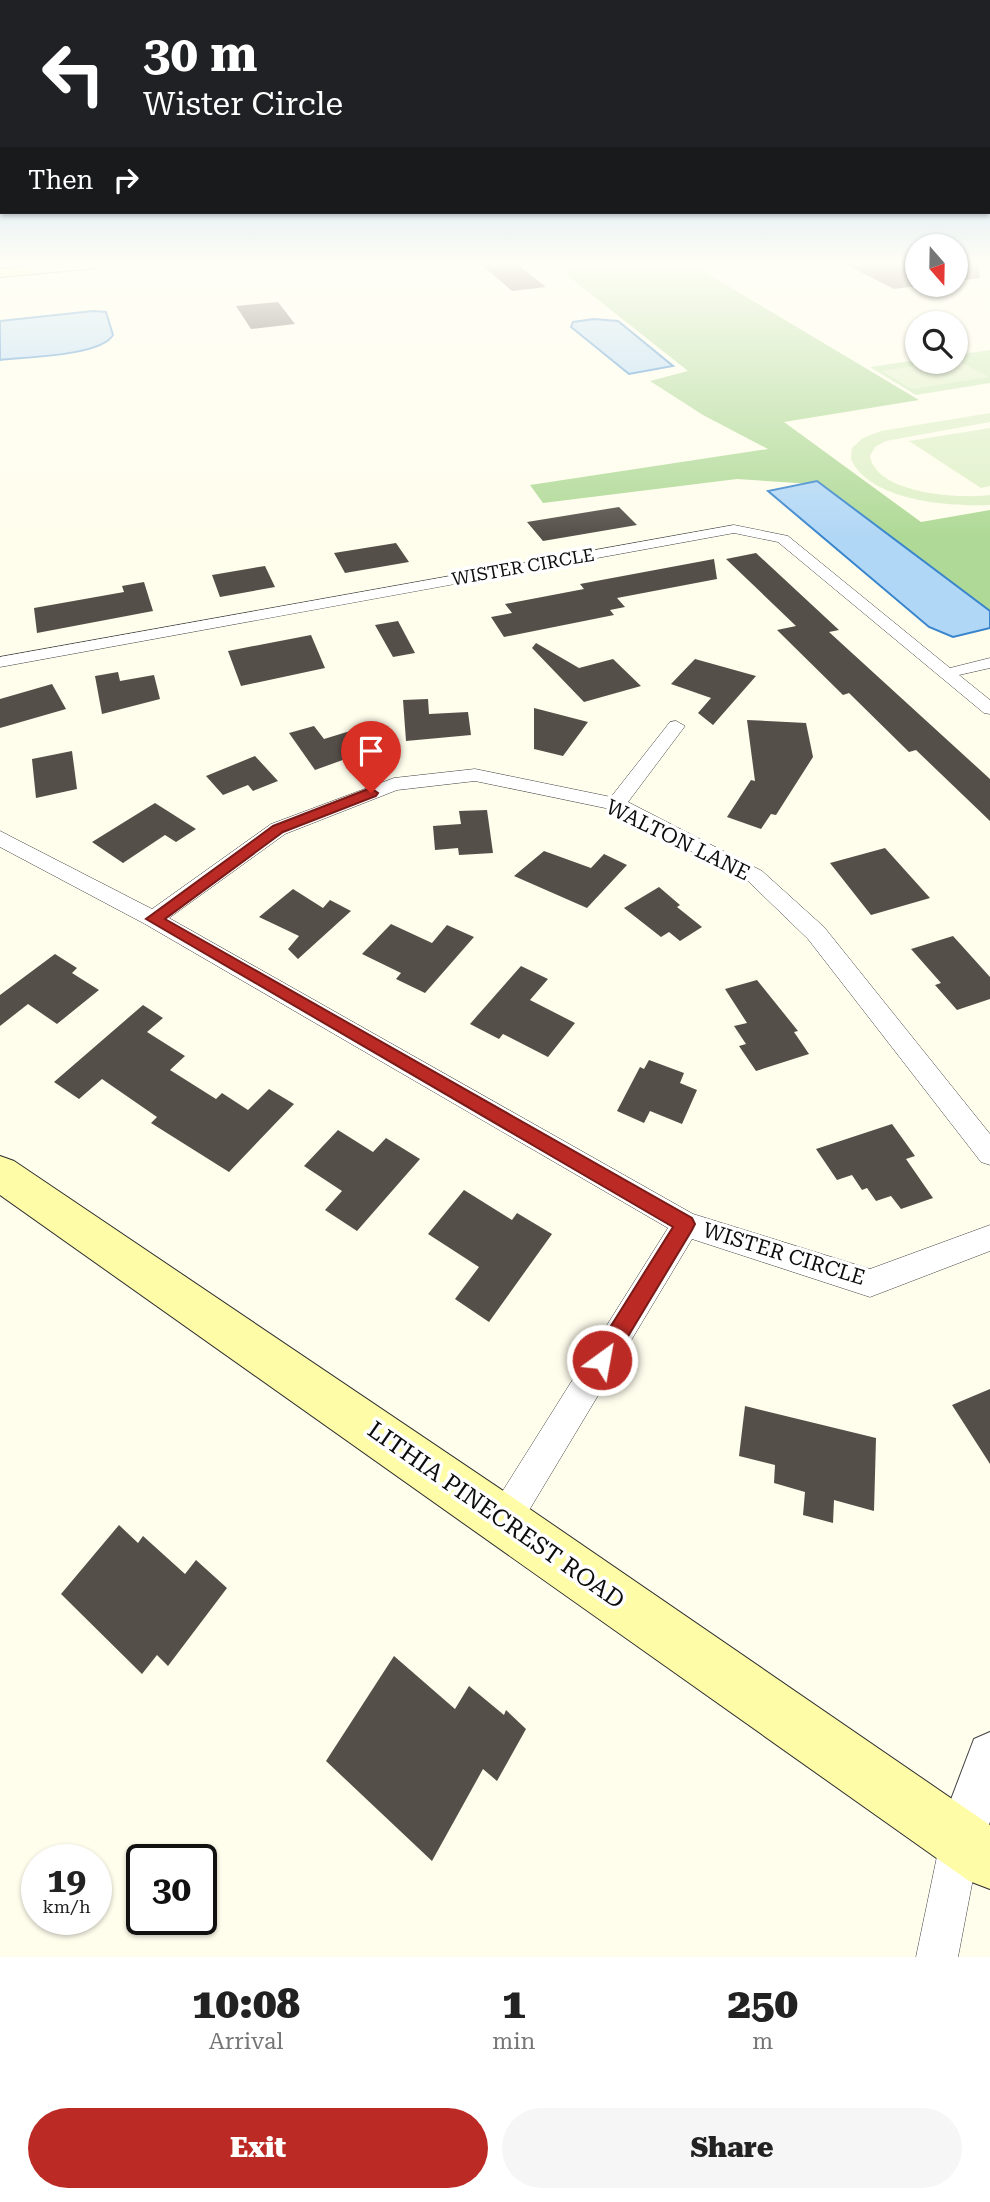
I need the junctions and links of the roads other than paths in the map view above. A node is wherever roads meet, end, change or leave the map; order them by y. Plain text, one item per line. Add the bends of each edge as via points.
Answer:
1 (0, 662) edge
2 (990, 663) edge
3 (948, 673) junction
4 (990, 709) edge
5 (676, 726) dead end
6 (616, 804) junction
7 (0, 838) edge
8 (153, 919) junction
9 (990, 1154) edge
10 (0, 1173) edge
11 (686, 1224) junction
12 (990, 1238) edge
13 (504, 1520) junction
14 (990, 1755) edge
15 (975, 1849) edge
16 (937, 1957) edge

1 - 3 street, WISTER CIRCLE via 734,529 783,539
2 - 3 street
3 - 4 street, WISTER CIRCLE
5 - 6 street
6 - 8 street, WALTON LANE via 475,775 394,784 278,829
6 - 9 street, WALTON LANE via 755,877 816,933
7 - 8 street, WISTER CIRCLE
8 - 11 street, WISTER CIRCLE
10 - 13 main road, LITHIA PINECREST ROAD
11 - 12 street, WISTER CIRCLE via 870,1283
11 - 13 street
13 - 15 main road, LITHIA PINECREST ROAD
14 - 15 street
15 - 16 street

